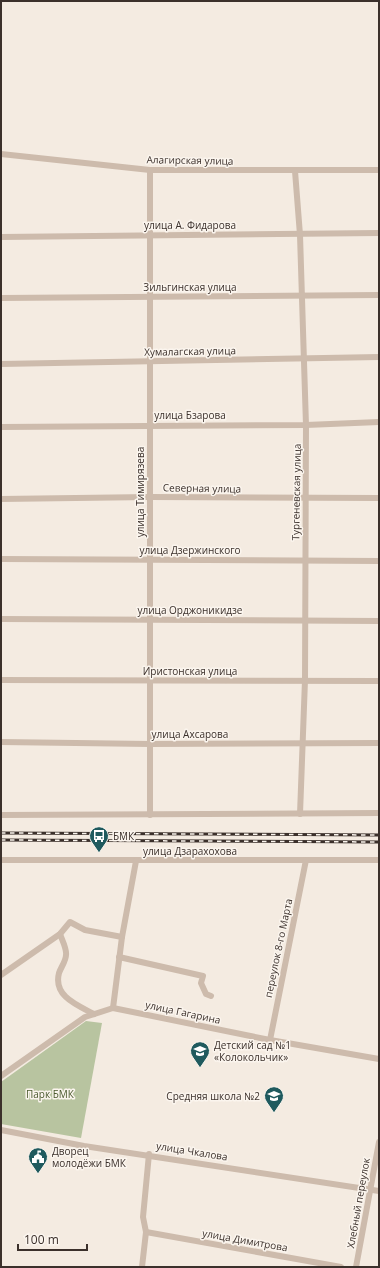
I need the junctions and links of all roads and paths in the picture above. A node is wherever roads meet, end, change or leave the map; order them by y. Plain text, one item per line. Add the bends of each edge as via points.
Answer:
1 (1, 154) edge
2 (150, 170) junction
3 (379, 170) edge
4 (295, 171) junction
5 (379, 233) edge
6 (300, 235) junction
7 (150, 236) junction
8 (1, 237) edge
9 (379, 295) edge
10 (150, 296) junction
11 (302, 297) junction
12 (1, 298) edge
13 (379, 357) edge
14 (305, 359) junction
15 (150, 362) junction
16 (1, 364) edge
17 (379, 422) edge
18 (306, 424) junction
19 (150, 425) junction
20 (1, 427) edge
21 (150, 497) junction
22 (379, 498) edge
23 (1, 499) edge
24 (306, 499) junction
25 (1, 559) edge
26 (150, 560) junction
27 (305, 561) junction
28 (379, 561) edge
29 (1, 619) edge
30 (150, 620) junction
31 (306, 620) junction
32 (379, 621) edge
33 (1, 680) edge
34 (305, 680) junction
35 (150, 681) junction
36 (379, 681) edge
37 (1, 742) edge
38 (303, 743) junction
39 (379, 743) edge
40 (150, 744) junction
41 (379, 813) edge
42 (300, 814) junction
43 (1, 815) edge
44 (150, 815) junction
45 (1, 860) edge
46 (306, 860) junction
47 (379, 860) edge
48 (136, 861) junction
49 (60, 934) junction
50 (122, 938) junction
51 (119, 957) junction
52 (1, 975) edge
53 (211, 996) dead end
54 (113, 1008) junction
55 (94, 1014) junction
56 (270, 1040) junction
57 (379, 1059) edge
58 (1, 1076) edge
59 (1, 1130) edge
60 (379, 1142) edge
61 (149, 1154) junction
62 (370, 1190) junction
63 (379, 1191) edge
64 (146, 1232) junction
65 (142, 1267) edge
66 (341, 1267) edge
67 (356, 1267) edge

1 - 2 street, Алагирская улица
2 - 4 street, Алагирская улица
2 - 7 street, улица Тимирязева
3 - 4 street, Алагирская улица
4 - 6 street, Тургеневская улица
5 - 6 street, улица А. Фидарова
6 - 7 street, улица А. Фидарова
6 - 11 street, Тургеневская улица
7 - 8 street, улица А. Фидарова
7 - 10 street, улица Тимирязева
9 - 11 street, Зильгинская улица
10 - 11 street, Зильгинская улица
10 - 12 street, Зильгинская улица
10 - 15 street, улица Тимирязева
11 - 14 street, Тургеневская улица
13 - 14 street, Хумалагская улица
14 - 15 street, Хумалагская улица
14 - 18 street, Тургеневская улица
15 - 16 street, Хумалагская улица
15 - 19 street, улица Тимирязева
17 - 18 street, улица Бзарова
18 - 19 street, улица Бзарова
18 - 24 street, Тургеневская улица
19 - 20 street, улица Бзарова
19 - 21 street, улица Тимирязева
21 - 23 street, Северная улица
21 - 24 street, Северная улица
21 - 26 street, улица Тимирязева
22 - 24 street, Северная улица
24 - 27 street, Тургеневская улица
25 - 26 street, улица Дзержинского
26 - 27 street, улица Дзержинского
26 - 30 street, улица Тимирязева
27 - 28 street, улица Дзержинского
27 - 31 street, Тургеневская улица
29 - 30 street, улица Орджоникидзе
30 - 31 street, улица Орджоникидзе
30 - 35 street, улица Тимирязева
31 - 32 street, улица Орджоникидзе
31 - 34 street, Тургеневская улица
33 - 35 street, Иристонская улица
34 - 35 street, Иристонская улица
34 - 36 street, Иристонская улица
34 - 38 street, Тургеневская улица
35 - 40 street, улица Тимирязева
37 - 40 street, улица Ахсарова
38 - 39 street, улица Ахсарова
38 - 40 street, улица Ахсарова
38 - 42 street, Тургеневская улица
40 - 44 street, улица Тимирязева
41 - 42 street
42 - 44 street
43 - 44 street
45 - 48 street, улица Дзарахохова
46 - 47 street, улица Дзарахохова
46 - 48 street, улица Дзарахохова
46 - 56 street, переулок 8-го Марта
48 - 50 street
49 - 50 street via 70,922 84,930
49 - 52 street
49 - 55 street via 66,955 57,984 60,991 72,1002
50 - 51 street
51 - 53 street via 203,976 201,983 206,994
51 - 54 street
54 - 55 street, улица Гагарина
54 - 56 street, улица Гагарина
55 - 58 street, улица Гагарина via 85,1017
56 - 57 street, улица Гагарина
59 - 61 street, улица Чкалова via 84,1146
60 - 62 street, Хлебный переулок
61 - 62 street, улица Чкалова
61 - 64 street via 143,1217
62 - 63 street, улица Чкалова
62 - 67 street, Хлебный переулок
64 - 65 street
64 - 66 street, улица Димитрова

